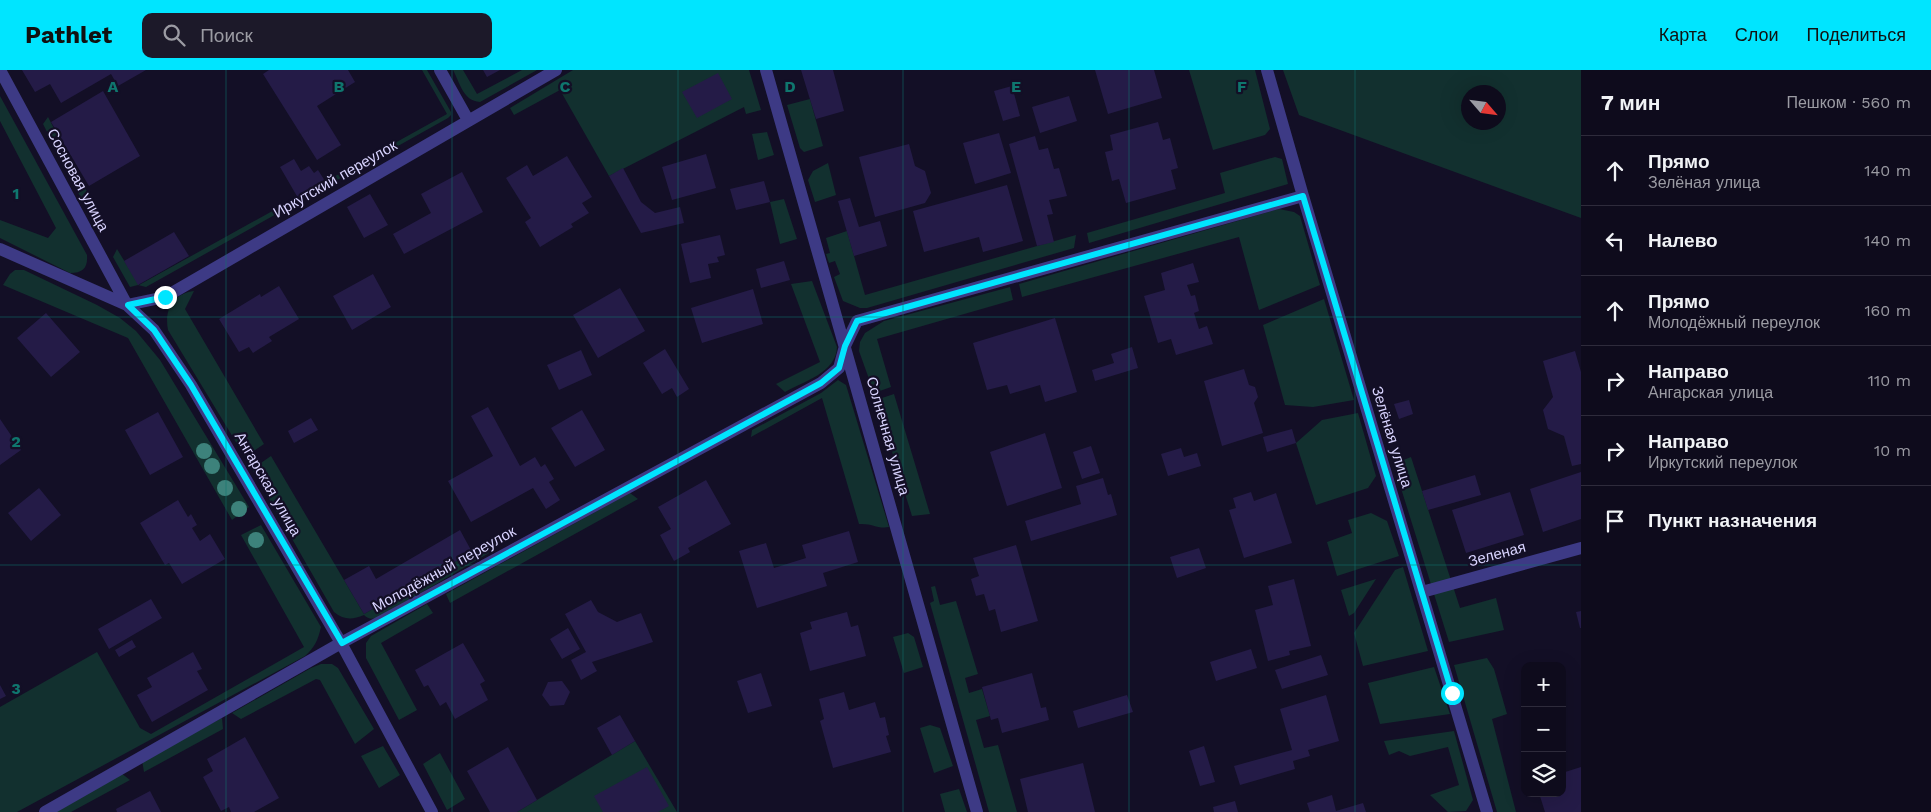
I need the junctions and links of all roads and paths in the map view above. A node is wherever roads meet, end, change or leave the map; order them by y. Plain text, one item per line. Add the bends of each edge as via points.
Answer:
1 (0, 70) edge
2 (440, 70) edge
3 (556, 70) edge
4 (766, 70) edge
5 (1267, 70) edge
6 (468, 120) junction
7 (1303, 196) junction
8 (0, 250) edge
9 (128, 305) junction
10 (845, 346) junction
11 (1581, 548) edge
12 (1422, 592) junction
13 (342, 643) junction
14 (45, 812) edge
15 (432, 812) edge
16 (977, 812) edge
17 (1487, 812) edge

1 - 9 street, Сосновая улица
2 - 6 street
3 - 6 street, Иркутский переулок
4 - 10 street, Солнечная улица
5 - 7 street, Зелёная улица
6 - 9 street, Иркутский переулок via 165,297
7 - 10 street, Молодёжный переулок via 857,321
7 - 12 street, Зелёная улица
8 - 9 street, Ангарская улица
9 - 13 street, Ангарская улица via 154,330 191,385
10 - 13 street, Молодёжный переулок via 839,368 821,383
10 - 16 street, Солнечная улица
11 - 12 street, Зеленая
12 - 17 street, Зелёная улица
13 - 14 street, Молодёжный переулок
13 - 15 street, Ангарская улица

